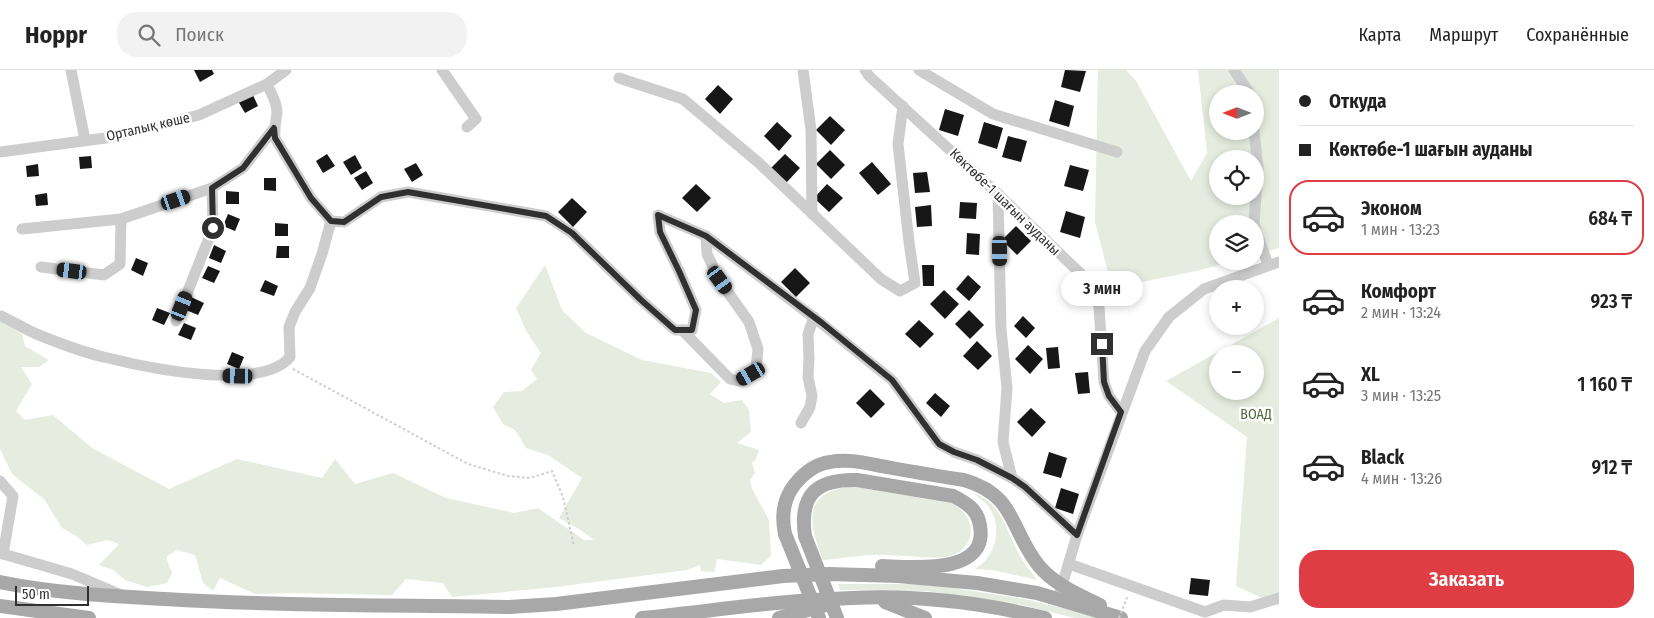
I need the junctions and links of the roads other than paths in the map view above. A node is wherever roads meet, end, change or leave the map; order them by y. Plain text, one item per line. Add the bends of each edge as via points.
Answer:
1 (72, 70) edge
2 (286, 70) edge
3 (442, 70) edge
4 (803, 70) edge
5 (865, 70) edge
6 (919, 70) edge
7 (1234, 70) edge
8 (619, 78) dead end
9 (267, 84) junction
10 (1244, 85) edge
11 (903, 106) junction
12 (467, 126) dead end
13 (274, 128) junction
14 (85, 140) junction
15 (1255, 140) edge
16 (0, 152) edge
17 (1117, 152) dead end
18 (212, 188) junction
19 (998, 194) junction
20 (812, 214) junction
21 (1256, 215) edge
22 (121, 219) junction
23 (331, 221) junction
24 (22, 229) dead end
25 (706, 236) junction
26 (1264, 244) edge
27 (1273, 263) edge
28 (41, 267) dead end
29 (1, 316) dead end
30 (814, 317) junction
31 (176, 321) dead end
32 (682, 330) junction
33 (1121, 412) junction
34 (801, 423) dead end
35 (1012, 478) junction
36 (0, 481) edge
37 (1077, 535) junction
38 (1, 553) edge
39 (1069, 564) junction
40 (829, 574) junction
41 (0, 582) edge
42 (1060, 593) junction
43 (125, 596) junction
44 (853, 598) junction
45 (870, 598) junction
46 (1279, 598) edge
47 (0, 606) edge
48 (89, 618) edge
49 (642, 618) edge
50 (779, 618) edge
51 (819, 618) edge
52 (837, 618) edge
53 (925, 618) edge
54 (1045, 618) edge
55 (1120, 618) edge
56 (1128, 618) edge

1 - 14 street
2 - 9 street, Орталық көше
3 - 12 street via 476,119
4 - 20 street via 811,130
5 - 11 street, Көктөбе-1 шағын ауданы
6 - 17 street via 993,114
7 - 10 street
8 - 20 street via 683,99 759,163
9 - 13 street via 276,104
9 - 14 street, Орталық көше via 199,115 113,137
11 - 19 street, Көктөбе-1 шағын ауданы
11 - 20 street via 898,144 915,283 900,292 881,279
13 - 18 street via 243,168
13 - 23 street via 275,138 311,198
14 - 16 street, Орталық көше
15 - 21 street via 1258,168
18 - 22 street
18 - 31 street via 213,228
19 - 33 street, Көктөбе-1 шағын ауданы via 1083,276 1094,292 1099,307 1104,382 1109,396
19 - 35 street via 1007,388 1003,442
22 - 24 street
22 - 28 street via 120,264 104,275
23 - 29 street via 310,288 289,327 290,357 270,371 238,376 162,369 98,355 38,334
23 - 32 street via 344,222 381,197 408,192 546,216 572,233 675,330
25 - 30 street
25 - 32 street via 658,215 660,232 696,310 692,330
25 - 32 street via 707,254 720,280 750,322 758,349 756,369 739,382 730,379
26 - 27 street
27 - 33 street via 1204,289 1169,317 1145,351
30 - 34 street via 808,334 808,376 812,396
30 - 35 street via 892,380 939,444
33 - 37 street
35 - 37 street
36 - 38 street via 12,496
37 - 39 street
38 - 43 street via 72,574
39 - 42 street
39 - 46 street via 1206,612 1224,605 1250,607
40 - 42 main road via 898,576
40 - 43 main road via 782,576 509,607 227,602
40 - 52 main road, bridge via 849,569 934,566 965,560 979,543 979,519 974,510 954,496 858,480 842,480 821,486 806,503 803,513 805,536
41 - 43 main road
42 - 51 main road, bridge via 1029,551 1011,513 982,487 964,480 860,462 831,462 803,474 785,499 783,517 786,534
42 - 55 main road
42 - 56 main road
44 - 45 main road
44 - 49 main road
44 - 50 main road
45 - 53 main road
45 - 54 main road via 974,605
47 - 48 main road

